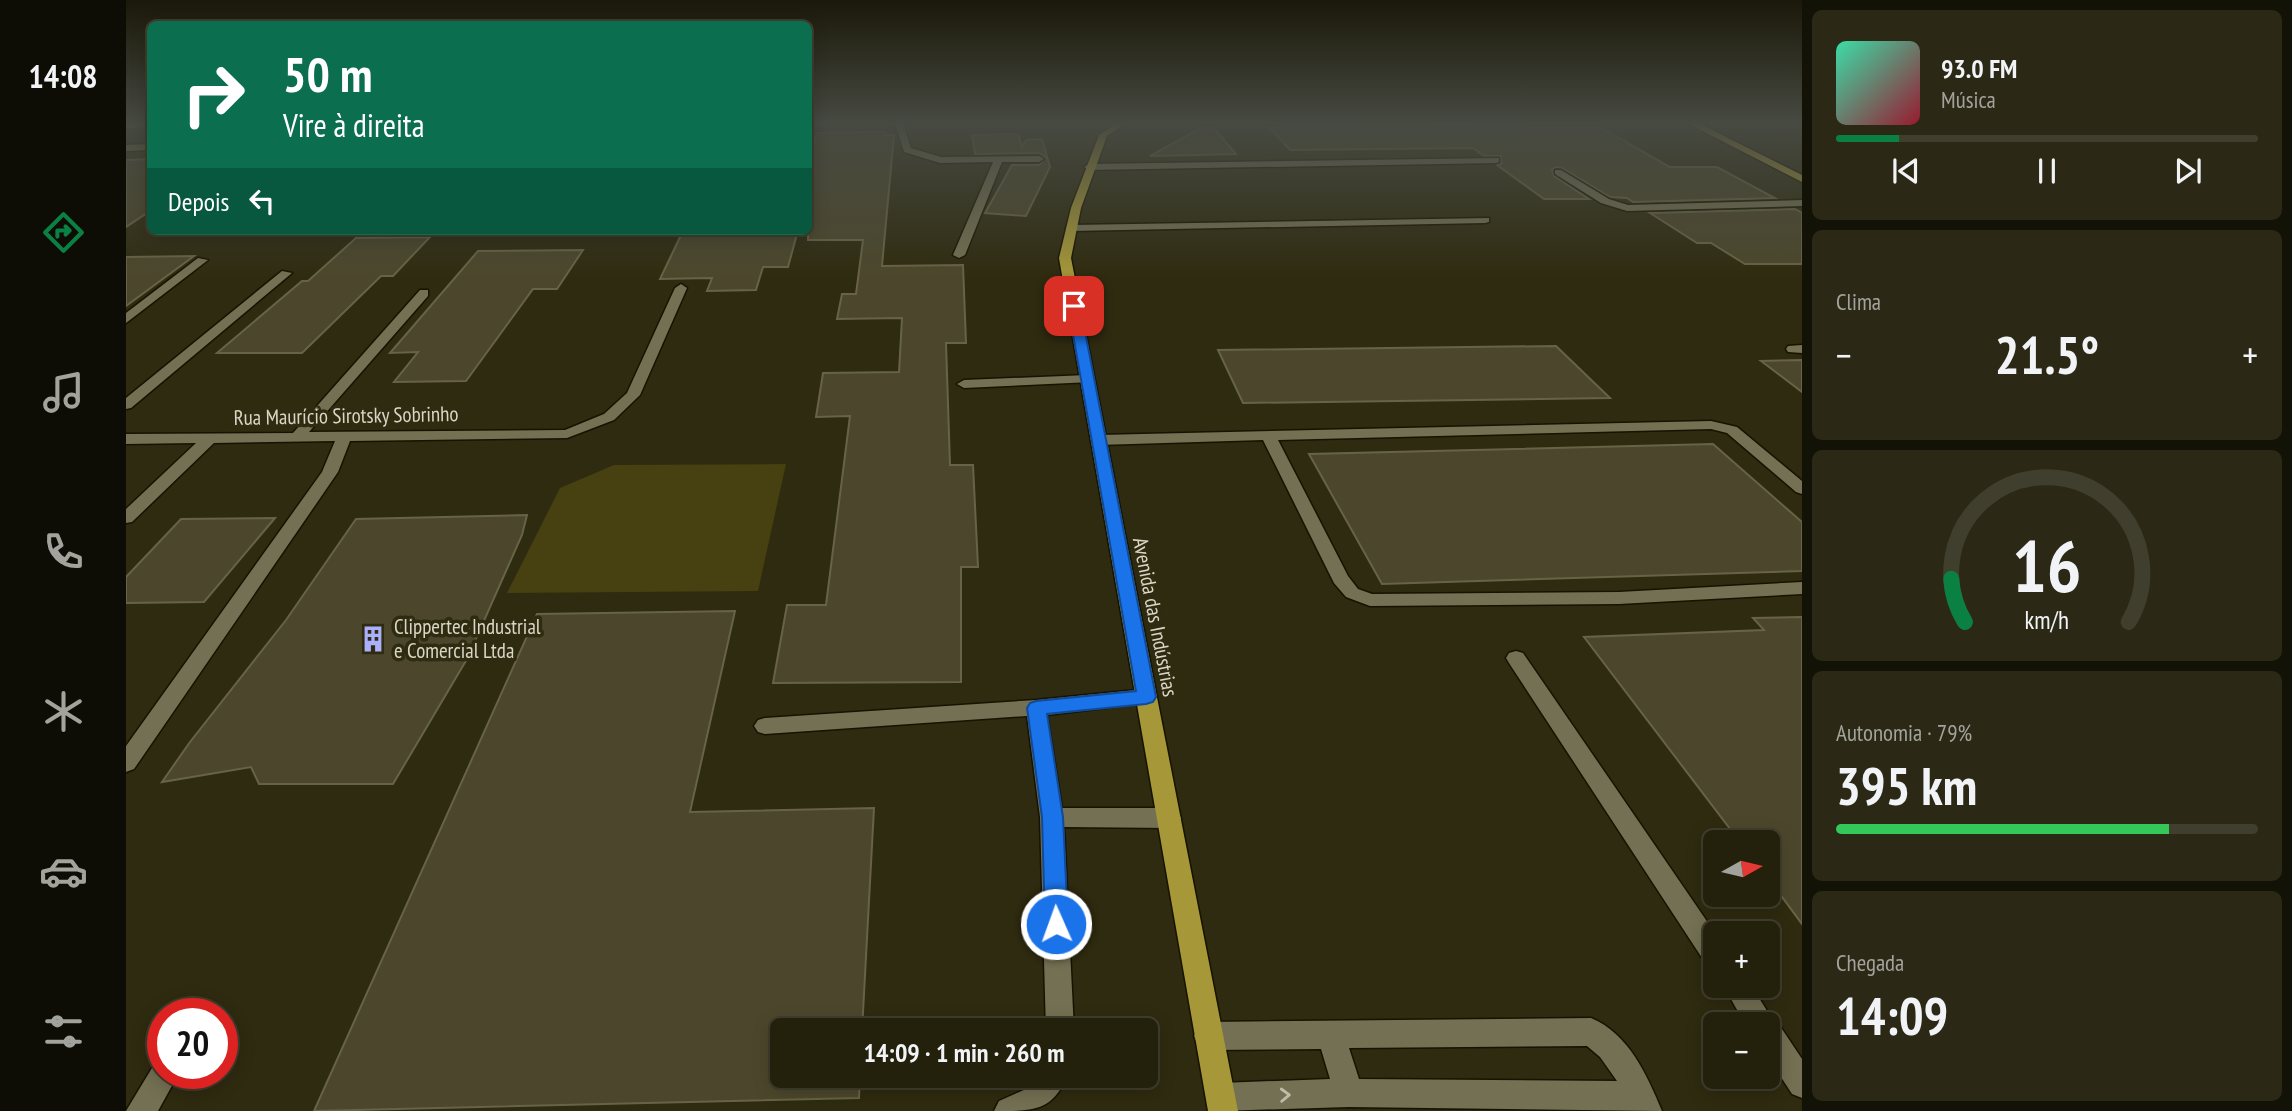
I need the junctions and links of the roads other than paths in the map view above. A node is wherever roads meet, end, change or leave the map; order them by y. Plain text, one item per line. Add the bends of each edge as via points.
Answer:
1 (992, 175) edge
2 (1088, 175) edge
3 (1563, 175) edge
4 (1802, 204) edge
5 (1802, 214) edge
6 (1632, 219) dead end
7 (1485, 220) dead end
8 (1071, 228) junction
9 (959, 255) dead end
10 (202, 260) dead end
11 (286, 273) dead end
12 (681, 288) dead end
13 (424, 293) dead end
14 (126, 319) edge
15 (1087, 379) junction
16 (964, 384) dead end
17 (126, 405) edge
18 (1268, 435) junction
19 (297, 437) junction
20 (344, 437) junction
21 (210, 438) junction
22 (126, 439) edge
23 (1099, 440) junction
24 (1802, 489) edge
25 (126, 517) edge
26 (1802, 588) edge
27 (1516, 658) dead end
28 (1146, 697) junction
29 (1036, 708) junction
30 (765, 726) dead end
31 (126, 763) edge
32 (1052, 817) junction
33 (1169, 818) junction
34 (1703, 937) edge
35 (1060, 1018) edge
36 (1331, 1032) junction
37 (1208, 1036) junction
38 (1780, 1051) edge
39 (1802, 1084) edge
40 (1049, 1088) edge
41 (155, 1089) edge
42 (1349, 1093) junction
43 (1643, 1103) edge
44 (1221, 1104) edge
45 (141, 1111) edge
46 (1009, 1111) edge

1 - 9 street
2 - 8 main road, Avenida das Indústrias
3 - 4 street via 1605,201 1627,208
5 - 6 street
7 - 8 street
8 - 15 main road, Avenida das Indústrias via 1065,258
10 - 14 street
11 - 17 street
12 - 20 street, Rua Maurício Sirotsky Sobrinho via 633,396 609,417 566,434
13 - 19 street
15 - 16 street
15 - 23 main road, Avenida das Indústrias
18 - 23 street
18 - 24 street via 1721,426 1732,430
18 - 26 street via 1340,579 1352,593 1370,600 1619,598
19 - 20 street, Rua Maurício Sirotsky Sobrinho
19 - 21 street, Rua Maurício Sirotsky Sobrinho
20 - 31 street via 330,472
21 - 22 street, Rua Maurício Sirotsky Sobrinho
21 - 25 street
23 - 28 main road, Avenida das Indústrias
27 - 34 street
28 - 29 street
28 - 33 main road, Avenida das Indústrias
29 - 30 street
29 - 32 street
32 - 33 street
32 - 35 street
33 - 37 main road, Avenida das Indústrias
36 - 37 street
36 - 42 street
36 - 43 street via 1591,1031 1616,1051
37 - 44 main road, Avenida das Indústrias
38 - 39 street
40 - 46 street via 1031,1104
41 - 45 street
42 - 43 street
44 -> 42 street

